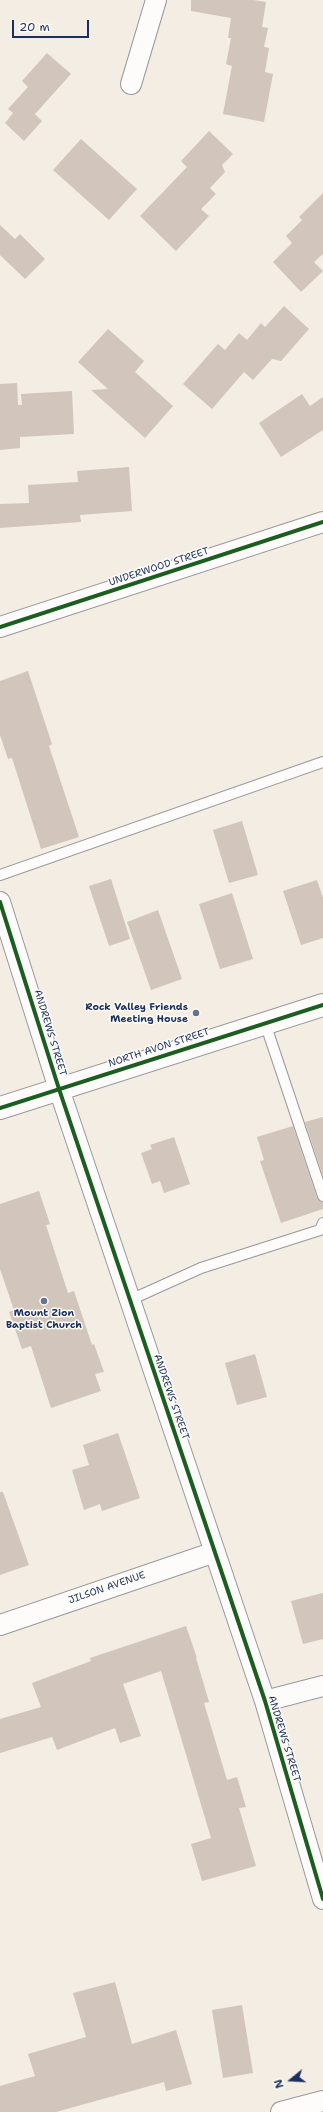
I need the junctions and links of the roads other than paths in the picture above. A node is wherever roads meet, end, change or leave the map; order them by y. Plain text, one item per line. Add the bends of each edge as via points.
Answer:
1 (156, 0) edge
2 (131, 84) dead end
3 (323, 522) edge
4 (0, 627) edge
5 (323, 762) edge
6 (0, 875) edge
7 (0, 902) edge
8 (323, 1005) edge
9 (265, 1023) junction
10 (59, 1089) junction
11 (0, 1108) edge
12 (323, 1196) edge
13 (323, 1224) edge
14 (130, 1300) junction
15 (215, 1552) junction
16 (0, 1624) edge
17 (323, 1686) edge
18 (265, 1701) junction
19 (323, 1899) edge
20 (323, 2101) edge
21 (281, 2112) edge

1 - 2 street
3 - 4 street, UNDERWOOD STREET
5 - 6 lane
7 - 10 street, ANDREWS STREET
8 - 9 street, NORTH AVON STREET
9 - 10 street, NORTH AVON STREET
9 - 12 lane
10 - 11 street, NORTH AVON STREET
10 - 14 street, ANDREWS STREET
13 - 14 lane via 320,1230 200,1268
14 - 15 street, ANDREWS STREET
15 - 16 street, JILSON AVENUE
15 - 18 street, ANDREWS STREET
17 - 18 street
18 - 19 street, ANDREWS STREET
20 - 21 street

